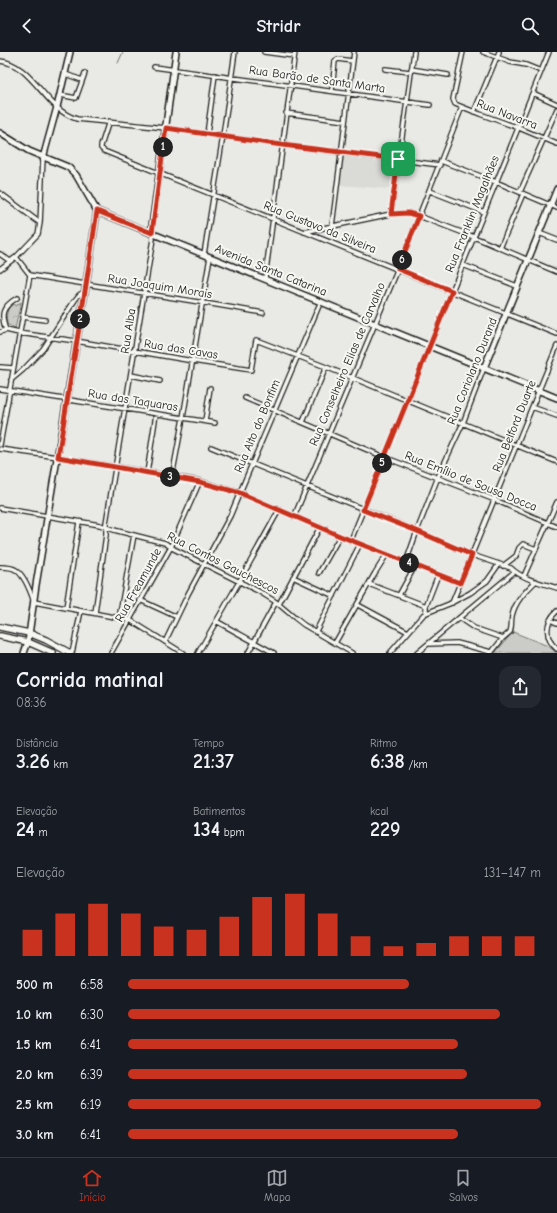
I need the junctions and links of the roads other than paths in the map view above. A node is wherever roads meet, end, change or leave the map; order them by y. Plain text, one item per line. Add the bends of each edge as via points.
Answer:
1 (70, 52) edge
2 (176, 52) edge
3 (234, 52) edge
4 (264, 52) edge
5 (354, 52) edge
6 (414, 52) edge
7 (463, 52) edge
8 (483, 52) edge
9 (499, 52) edge
10 (549, 52) edge
11 (294, 54) edge
12 (497, 58) junction
13 (0, 61) edge
14 (352, 61) junction
15 (154, 67) dead end
16 (385, 69) dead end
17 (173, 70) junction
18 (411, 71) junction
19 (541, 71) junction
20 (85, 73) dead end
21 (65, 74) junction
22 (215, 75) junction
23 (448, 75) dead end
24 (231, 77) junction
25 (82, 80) junction
26 (290, 85) junction
27 (332, 90) junction
28 (348, 93) junction
29 (533, 93) junction
30 (60, 95) junction
31 (407, 101) junction
32 (557, 104) edge
33 (430, 105) dead end
34 (57, 107) junction
35 (462, 107) junction
36 (557, 109) edge
37 (474, 112) junction
38 (286, 113) junction
39 (109, 121) junction
40 (345, 121) junction
41 (166, 128) junction
42 (519, 128) junction
43 (0, 133) edge
44 (208, 134) junction
45 (223, 136) junction
46 (544, 139) junction
47 (557, 144) edge
48 (282, 145) junction
49 (341, 151) junction
50 (42, 158) junction
51 (398, 159) junction
52 (440, 163) junction
53 (159, 173) junction
54 (496, 182) junction
55 (557, 189) edge
56 (430, 191) junction
57 (0, 193) edge
58 (522, 193) junction
59 (214, 194) junction
60 (550, 205) junction
61 (557, 208) edge
62 (97, 211) junction
63 (484, 212) junction
64 (391, 214) junction
65 (419, 216) junction
66 (273, 219) junction
67 (40, 223) junction
68 (332, 226) junction
69 (304, 232) junction
70 (152, 233) junction
71 (539, 233) junction
72 (474, 237) junction
73 (557, 240) edge
74 (500, 248) junction
75 (0, 254) edge
76 (204, 254) junction
77 (16, 257) junction
78 (210, 257) junction
79 (528, 260) junction
80 (10, 261) junction
81 (463, 265) junction
82 (398, 269) junction
83 (0, 270) edge
84 (557, 272) edge
85 (30, 275) junction
86 (264, 278) junction
87 (86, 285) junction
88 (517, 286) junction
89 (452, 291) junction
90 (84, 292) junction
91 (144, 294) junction
92 (17, 298) dead end
93 (321, 301) junction
94 (203, 302) junction
95 (264, 313) dead end
96 (506, 313) junction
97 (22, 316) junction
98 (45, 320) dead end
99 (375, 324) junction
100 (6, 330) junction
101 (0, 332) edge
102 (19, 333) junction
103 (557, 334) edge
104 (51, 338) junction
105 (76, 341) junction
106 (430, 346) junction
107 (557, 346) edge
108 (135, 351) junction
109 (298, 356) junction
110 (193, 361) junction
111 (0, 366) edge
112 (326, 367) junction
113 (13, 368) junction
114 (484, 368) junction
115 (131, 375) junction
116 (352, 378) junction
117 (11, 380) junction
118 (160, 381) dead end
119 (210, 388) dead end
120 (0, 389) edge
121 (10, 390) junction
122 (539, 390) junction
123 (245, 398) dead end
124 (557, 398) edge
125 (66, 399) junction
126 (407, 401) junction
127 (532, 406) junction
128 (125, 409) junction
129 (275, 410) junction
130 (156, 414) junction
131 (557, 416) edge
132 (183, 418) junction
133 (205, 421) junction
134 (215, 422) dead end
135 (303, 422) junction
136 (463, 423) junction
137 (329, 434) junction
138 (0, 445) edge
139 (516, 445) junction
140 (210, 447) dead end
141 (0, 449) edge
142 (58, 457) junction
143 (384, 457) junction
144 (557, 462) edge
145 (252, 464) junction
146 (116, 468) junction
147 (147, 473) junction
148 (172, 477) junction
149 (438, 477) junction
150 (200, 482) junction
151 (306, 486) junction
152 (240, 493) junction
153 (495, 500) junction
154 (557, 502) edge
155 (0, 508) edge
156 (279, 510) junction
157 (363, 510) junction
158 (48, 516) junction
159 (294, 517) junction
160 (79, 522) junction
161 (548, 523) junction
162 (320, 527) junction
163 (557, 527) edge
164 (107, 528) junction
165 (417, 531) junction
166 (134, 535) junction
167 (340, 536) junction
168 (351, 540) junction
169 (360, 544) junction
170 (170, 547) junction
171 (536, 549) junction
172 (387, 554) junction
173 (472, 555) junction
174 (406, 562) junction
175 (205, 564) junction
176 (499, 564) junction
177 (415, 566) junction
178 (504, 566) junction
179 (0, 567) edge
180 (514, 572) junction
181 (319, 573) dead end
182 (438, 575) junction
183 (524, 576) junction
184 (293, 577) junction
185 (536, 581) junction
186 (239, 582) junction
187 (460, 583) junction
188 (369, 584) junction
189 (557, 588) edge
190 (399, 595) junction
191 (334, 596) junction
192 (140, 600) junction
193 (34, 602) junction
194 (278, 603) junction
195 (452, 603) junction
196 (358, 605) junction
197 (426, 606) junction
198 (66, 608) junction
199 (81, 611) junction
200 (426, 612) junction
201 (557, 612) edge
202 (95, 613) junction
203 (177, 617) junction
204 (119, 618) junction
205 (459, 618) junction
206 (130, 620) junction
207 (550, 620) junction
208 (216, 621) junction
209 (557, 623) edge
210 (0, 627) edge
211 (316, 632) junction
212 (408, 632) junction
213 (29, 633) junction
214 (0, 636) edge
215 (502, 638) junction
216 (28, 642) junction
217 (165, 642) junction
218 (254, 642) junction
219 (335, 643) junction
220 (428, 644) junction
221 (557, 649) edge
222 (491, 652) edge
223 (24, 653) edge
224 (53, 653) edge
225 (71, 653) edge
226 (111, 653) edge
227 (183, 653) edge
228 (198, 653) edge
229 (248, 653) edge
230 (274, 653) edge
231 (352, 653) edge
232 (390, 653) edge
233 (417, 653) edge

1 - 21 street
2 - 17 street, Rua Alba
3 - 24 street
4 - 11 street
5 - 14 street
6 - 18 street
7 - 35 street, Rua Navarra via 453,99 455,104
8 - 12 street
9 - 12 street
10 - 19 street, Rua Franklin Magalhães
11 - 26 street
12 - 19 street
12 - 37 street
13 - 34 street via 20,69
14 - 27 street via 335,61
14 - 28 street
15 - 17 street, Rua Barão de Santa Marta
16 - 18 street
17 - 22 street, Rua Barão de Santa Marta
17 - 41 street, Rua Alba
18 - 23 street
18 - 31 street
19 - 29 street, Rua Franklin Magalhães
20 - 25 street
21 - 25 street
21 - 30 street
22 - 24 street, Rua Barão de Santa Marta
22 - 44 street
24 - 26 street, Rua Barão de Santa Marta
24 - 45 street
25 - 30 street via 76,98
26 - 27 street, Rua Barão de Santa Marta
26 - 38 street
27 - 28 street, Rua Barão de Santa Marta
28 - 31 street, Rua Barão de Santa Marta
28 - 40 street
29 - 32 street
29 - 42 street, Rua Franklin Magalhães
30 - 34 street
31 - 33 street, Rua Barão de Santa Marta
31 - 51 street
34 - 39 street via 69,117
34 - 50 street
35 - 37 street, Rua Navarra
35 - 52 street, Rua Conselheiro Elias de Carvalho
36 - 46 street
37 - 42 street, Rua Navarra
38 - 40 street
38 - 48 street
39 - 41 street
39 - 53 street, Rua Gustavo da Silveira via 102,150
40 - 49 street
41 - 44 street
41 - 53 street, Rua Alba
42 - 46 street, Rua Navarra
42 - 54 street, Rua Franklin Magalhães
43 - 50 street
44 - 45 street
45 - 48 street
45 - 59 street
46 - 47 street, Rua Navarra
46 - 58 street
48 - 49 street
48 - 66 street
49 - 51 street
49 - 68 street
50 - 62 street via 72,169
50 - 67 street
51 - 52 street
51 - 64 street
52 - 54 street
52 - 56 street, Rua Conselheiro Elias de Carvalho
53 - 59 street, Rua Gustavo da Silveira
53 - 70 street, Rua Alba
54 - 58 street
54 - 63 street, Rua Franklin Magalhães
55 - 60 street, Rua Coriolano Durand
56 - 63 street
56 - 65 street, Rua Conselheiro Elias de Carvalho
57 - 67 street
58 - 60 street
58 - 74 street
59 - 66 street, Rua Gustavo da Silveira
59 - 76 street
60 - 61 street
60 - 71 street, Rua Coriolano Durand
62 - 70 street, Avenida Santa Catarina
62 - 87 street
63 - 72 street, Rua Franklin Magalhães
64 - 65 street via 408,213
64 - 68 street
65 - 72 street
65 - 82 street, Rua Conselheiro Elias de Carvalho
66 - 69 street, Rua Gustavo da Silveira
66 - 86 street
67 - 77 street via 38,234
68 - 69 street
69 - 82 street, Rua Gustavo da Silveira
70 - 76 street, Avenida Santa Catarina
70 - 91 street, Rua Alba via 154,239
71 - 73 street
71 - 79 street, Rua Coriolano Durand
72 - 74 street
72 - 81 street, Rua Franklin Magalhães
74 - 79 street
75 - 80 street
76 - 78 street, Avenida Santa Catarina
77 - 80 street
77 - 85 street
78 - 86 street, Avenida Santa Catarina
78 - 94 street
79 - 84 street
79 - 88 street, Rua Coriolano Durand
80 - 83 street
81 - 88 street
81 - 89 street, Rua Franklin Magalhães
82 - 89 street, Rua Gustavo da Silveira
82 - 99 street, Rua Conselheiro Elias de Carvalho
85 - 87 street, Rua Joaquim Morais
85 - 97 street
86 - 93 street, Avenida Santa Catarina
87 - 90 street
87 - 91 street, Rua Joaquim Morais
88 - 96 street, Rua Coriolano Durand
89 - 96 street, Rua Gustavo da Silveira
89 - 106 street, Rua Franklin Magalhães
90 - 104 street via 75,300
90 - 105 street
91 - 94 street, Rua Joaquim Morais
91 - 108 street, Rua Alba
92 - 100 street via 4,310 2,318
93 - 99 street, Avenida Santa Catarina
93 - 109 street, Rua Alto do Bonfim
94 - 95 street, Rua Joaquim Morais
94 - 110 street
96 - 103 street, Rua Gustavo da Silveira
96 - 114 street, Rua Coriolano Durand
97 - 98 street
97 - 102 street
99 - 106 street, Avenida Santa Catarina
99 - 116 street, Rua Conselheiro Elias de Carvalho
100 - 101 street
100 - 102 street, Rua das Cavas
102 - 104 street, Rua das Cavas
102 - 113 street
104 - 105 street, Rua das Cavas
104 - 117 street via 37,357
105 - 108 street, Rua das Cavas
105 - 125 street
106 - 114 street, Avenida Santa Catarina
106 - 126 street, Rua Franklin Magalhães
107 - 122 street, Rua Belford Duarte
108 - 110 street, Rua das Cavas
108 - 115 street, Rua Alba
109 - 110 street, Rua das Cavas via 256,340 251,370
109 - 112 street
109 - 129 street, Rua Alto do Bonfim
110 - 132 street
111 - 113 street
112 - 116 street
112 - 135 street
113 - 117 street
114 - 122 street, Avenida Santa Catarina
114 - 136 street, Rua Coriolano Durand
115 - 118 street
115 - 128 street, Rua Alba
116 - 126 street
116 - 137 street, Rua Conselheiro Elias de Carvalho
117 - 121 street
119 - 133 street
120 - 121 street, Rua das Taquaras
121 - 125 street, Rua das Taquaras
121 - 138 street
122 - 124 street, Avenida Santa Catarina
122 - 127 street, Rua Belford Duarte
123 - 129 street, Rua Emílio de Sousa Docca
125 - 128 street, Rua das Taquaras
125 - 142 street
126 - 136 street
126 - 143 street, Rua Franklin Magalhães
127 - 131 street
127 - 139 street, Rua Belford Duarte
128 - 130 street, Rua das Taquaras
128 - 146 street, Rua Alba
129 - 135 street, Rua Emílio de Sousa Docca
129 - 145 street, Rua Alto do Bonfim
130 - 132 street, Rua das Taquaras
130 - 147 street
132 - 133 street, Rua das Taquaras
132 - 148 street
133 - 134 street, Rua das Taquaras
135 - 137 street, Rua Emílio de Sousa Docca
136 - 139 street
136 - 149 street, Rua Coriolano Durand
137 - 143 street, Rua Emílio de Sousa Docca
137 - 151 street, Rua Conselheiro Elias de Carvalho
139 - 144 street
139 - 153 street, Rua Belford Duarte
140 - 145 street
141 - 142 street
142 - 146 street
142 - 158 street
143 - 149 street, Rua Emílio de Sousa Docca
143 - 157 street, Rua Franklin Magalhães
145 - 151 street
145 - 152 street, Rua Alto do Bonfim
146 - 147 street
146 - 164 street, Rua Alba
147 - 148 street
148 - 150 street
149 - 153 street, Rua Emílio de Sousa Docca
149 - 165 street, Rua Coriolano Durand
150 - 152 street
150 - 170 street, Rua Freamunde
151 - 157 street
151 - 159 street, Rua Conselheiro Elias de Carvalho
152 - 156 street
152 - 175 street, Rua Alto do Bonfim
153 - 161 street, Rua Emílio de Sousa Docca
153 - 173 street, Rua Belford Duarte
154 - 161 street
155 - 158 street, Rua Contos Gauchescos
156 - 159 street
156 - 186 street
157 - 165 street
157 - 168 street, Rua Franklin Magalhães
158 - 160 street, Rua Contos Gauchescos
158 - 193 street
159 - 162 street
160 - 164 street, Rua Contos Gauchescos
160 - 198 street
161 - 163 street, Rua Emílio de Sousa Docca
161 - 171 street
162 - 167 street
162 - 184 street
164 - 166 street, Rua Contos Gauchescos
164 - 202 street, Rua Alba
165 - 173 street
165 - 174 street, Rua Coriolano Durand
166 - 170 street, Rua Contos Gauchescos via 166,543
166 - 204 street
167 - 168 street
167 - 181 street
168 - 169 street
169 - 172 street
169 - 191 street
170 - 175 street, Rua Contos Gauchescos
170 - 192 street, Rua Freamunde
171 - 178 street via 522,544 516,556
171 - 183 street
172 - 174 street
172 - 188 street
173 - 176 street
173 - 187 street, Rua Belford Duarte
174 - 177 street
175 - 186 street, Rua Contos Gauchescos
175 - 203 street, Rua Alto do Bonfim
176 - 178 street
176 - 195 street via 484,584
177 - 182 street
177 - 190 street
178 - 180 street
179 - 193 street via 18,572
180 - 183 street
180 - 205 street
182 - 187 street
182 - 197 street
183 - 185 street
184 - 191 street
184 - 194 street
185 - 189 street
185 - 215 street via 524,592 516,605 512,614 511,629
186 - 194 street, Rua Contos Gauchescos
186 - 208 street
187 - 195 street, Rua Belford Duarte
188 - 190 street
188 - 196 street
190 - 197 street
191 - 211 street
192 - 203 street
192 - 206 street, Rua Freamunde
193 - 198 street
193 - 213 street
194 - 211 street, Rua Contos Gauchescos
194 - 218 street
195 - 200 street
196 - 212 street
196 - 219 street
197 - 200 street
198 - 199 street
199 - 202 street
199 - 225 street
200 - 212 street
201 - 207 street
202 - 204 street
203 - 217 street, Rua Alto do Bonfim
204 - 206 street
205 - 215 street via 474,628
205 - 220 street
206 - 217 street
206 - 226 street, Rua Freamunde
207 - 209 street
207 - 221 street via 548,636
208 - 218 street
208 - 228 street
210 - 213 main road
211 - 219 street, Rua Contos Gauchescos
212 - 232 street
213 - 216 street
213 - 225 main road
214 - 216 main road
215 - 222 street
216 - 223 street
216 - 224 main road
217 - 227 street
218 - 229 street
218 - 230 street
219 - 231 street, Rua Contos Gauchescos
220 - 222 street via 457,643
220 - 233 street

